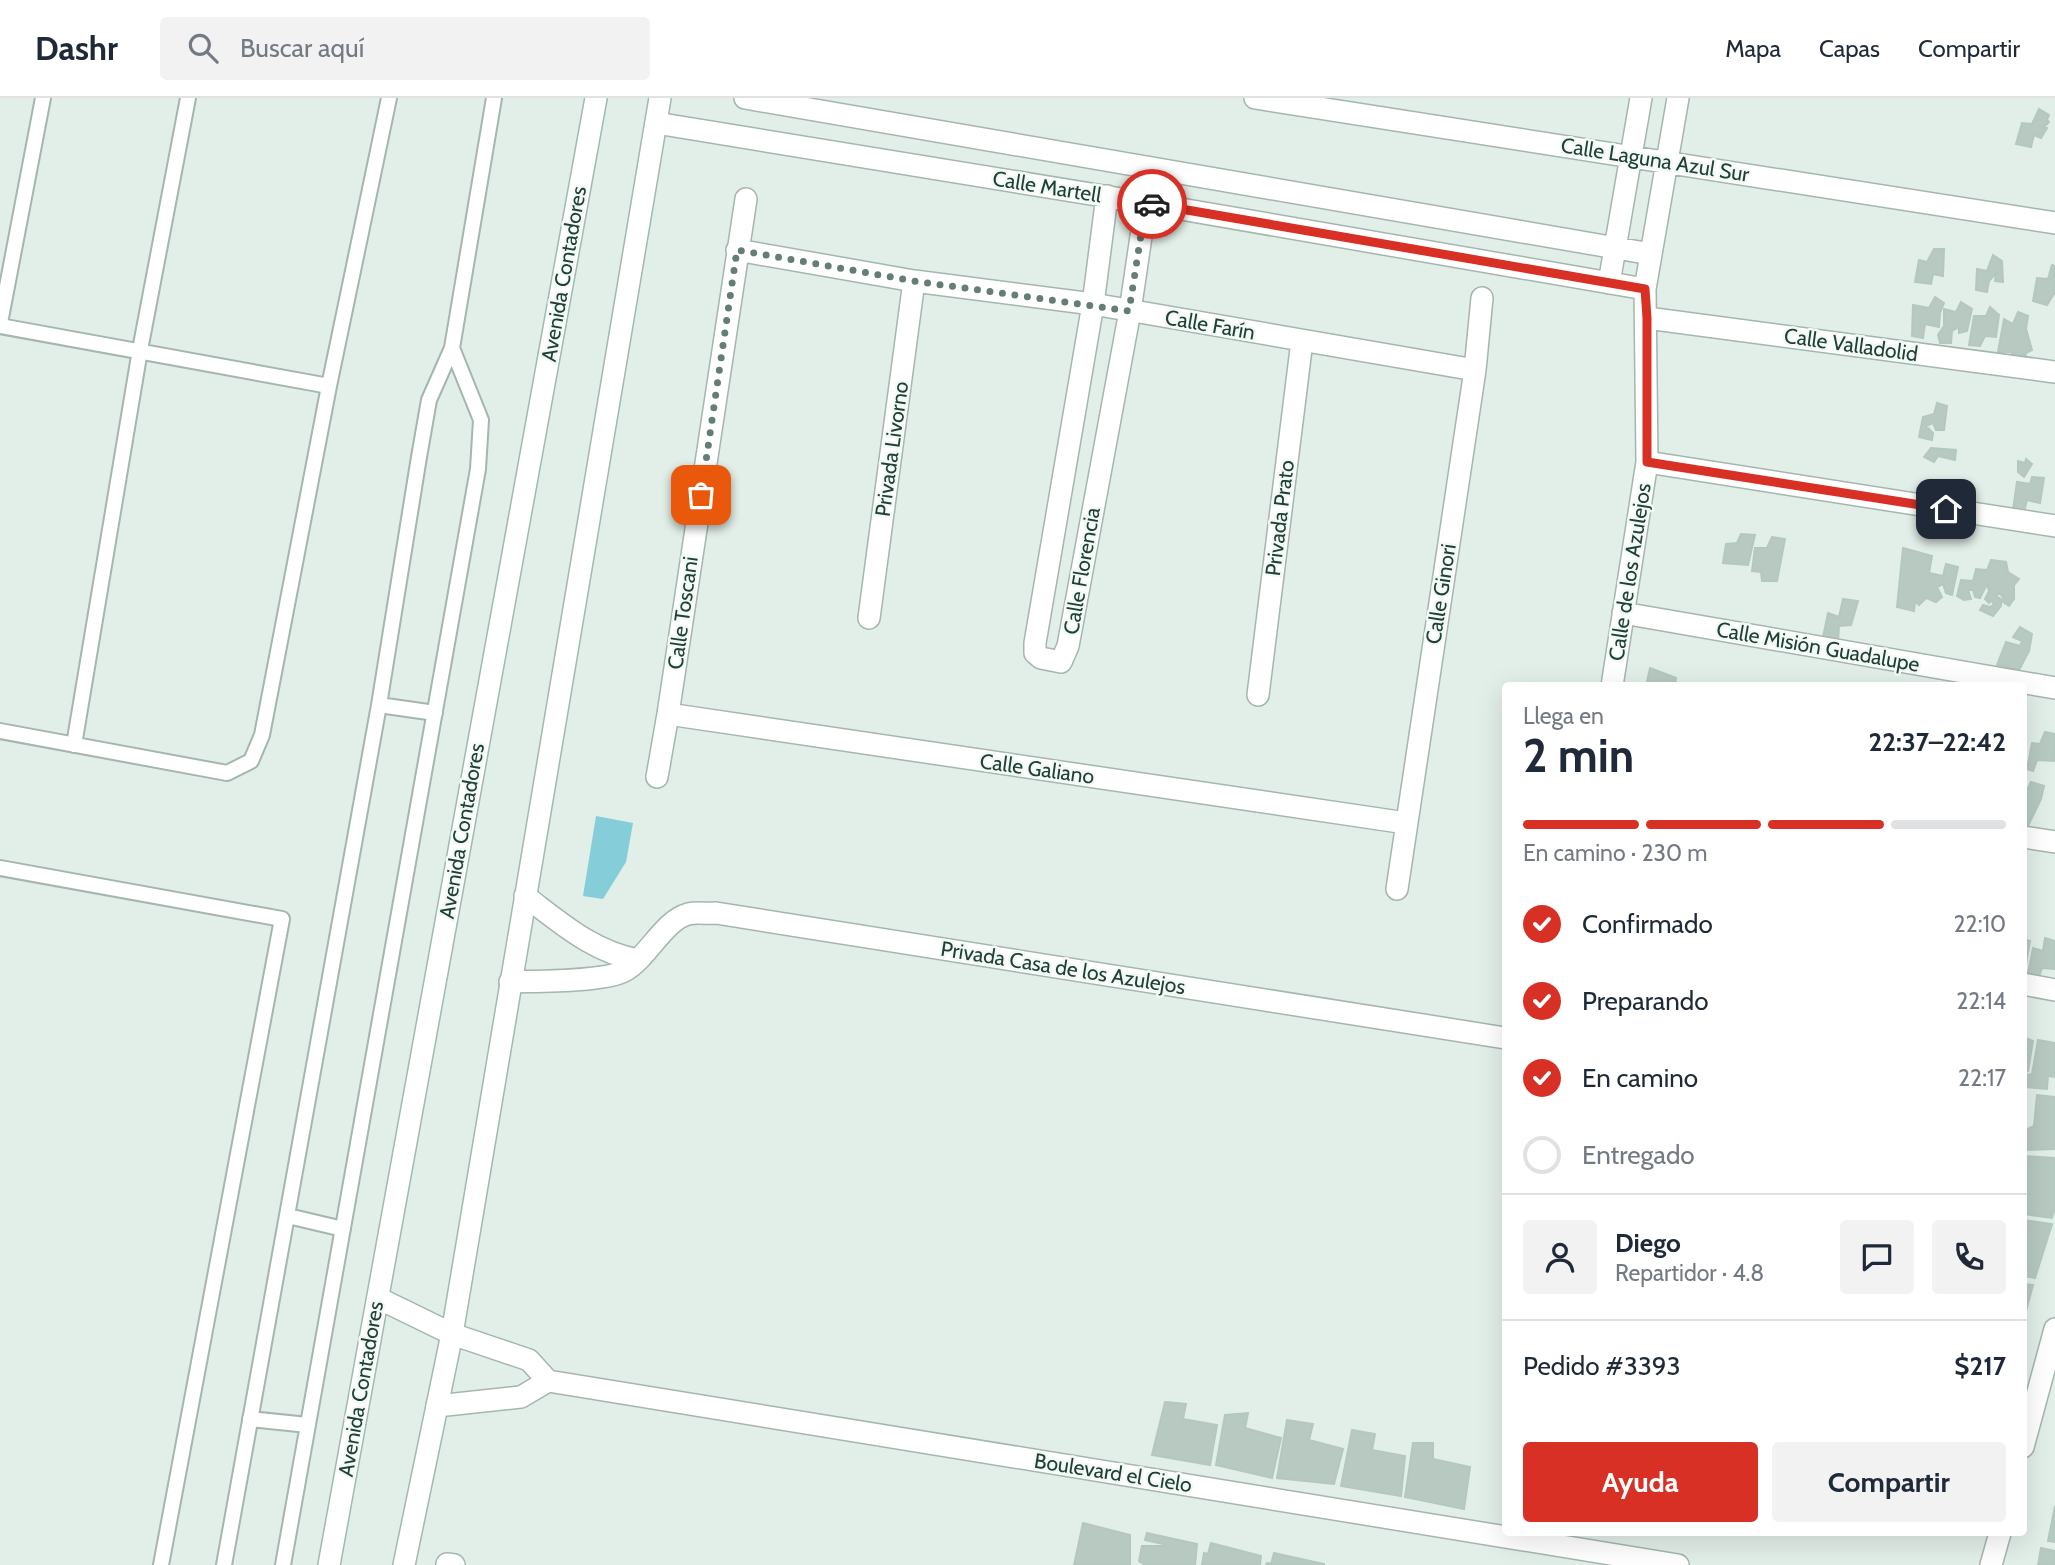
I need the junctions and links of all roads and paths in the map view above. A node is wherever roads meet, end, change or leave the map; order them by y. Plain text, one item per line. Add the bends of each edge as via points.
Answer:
1 (43, 98) edge
2 (188, 98) edge
3 (389, 98) edge
4 (494, 98) edge
5 (596, 98) edge
6 (660, 98) edge
7 (746, 98) edge
8 (1255, 98) edge
9 (1641, 98) edge
10 (1678, 98) edge
11 (656, 124) junction
12 (1051, 151) junction
13 (1631, 156) junction
14 (1667, 162) junction
15 (1242, 183) junction
16 (1047, 187) junction
17 (1107, 197) junction
18 (746, 199) dead end
19 (1146, 203) junction
20 (1237, 219) junction
21 (2055, 223) edge
22 (1616, 248) junction
23 (737, 250) junction
24 (1651, 254) junction
25 (914, 281) junction
26 (1609, 283) junction
27 (1645, 289) junction
28 (1482, 298) dead end
29 (1093, 304) junction
30 (1129, 311) junction
31 (1647, 318) junction
32 (0, 324) edge
33 (1302, 341) junction
34 (452, 348) junction
35 (139, 350) junction
36 (1475, 370) junction
37 (2055, 372) edge
38 (329, 386) junction
39 (1647, 462) junction
40 (1062, 486) junction
41 (1097, 489) junction
42 (2055, 526) edge
43 (1623, 612) junction
44 (869, 618) dead end
45 (1613, 682) edge
46 (2021, 682) edge
47 (2027, 683) edge
48 (2055, 688) edge
49 (1258, 695) dead end
50 (379, 705) junction
51 (435, 713) junction
52 (668, 714) junction
53 (0, 730) edge
54 (74, 745) junction
55 (657, 777) dead end
56 (1406, 824) junction
57 (2027, 838) edge
58 (2055, 842) edge
59 (0, 868) edge
60 (1397, 889) dead end
61 (525, 896) junction
62 (638, 960) junction
63 (510, 982) junction
64 (2027, 986) edge
65 (2055, 990) edge
66 (1502, 1038) edge
67 (288, 1216) junction
68 (343, 1228) junction
69 (378, 1298) junction
70 (2055, 1329) edge
71 (452, 1334) junction
72 (548, 1381) junction
73 (437, 1406) junction
74 (250, 1419) junction
75 (308, 1425) junction
76 (2027, 1432) edge
77 (1999, 1536) edge
78 (161, 1565) edge
79 (224, 1565) edge
80 (283, 1565) edge
81 (329, 1565) edge
82 (404, 1565) edge
83 (1678, 1565) edge
84 (1991, 1565) edge

1 - 32 lane
2 - 35 lane
3 - 38 lane
4 - 34 lane
5 - 69 street, Avenida Contadores
6 - 11 street
7 - 12 street, Calle Martell
8 - 13 street, Calle Laguna Azul Sur
9 - 13 street
10 - 14 street, Calle de los Azulejos
11 - 16 street, Calle Martell
11 - 61 street
12 - 15 street, Calle Martell
12 - 16 street
13 - 14 street, Calle Laguna Azul Sur
13 - 22 street
14 - 21 street, Calle Laguna Azul Sur
14 - 24 street, Calle de los Azulejos
15 - 20 street
15 - 22 street, Calle Martell
16 - 17 street, Calle Martell
17 - 19 street, Calle Martell
17 - 29 street, Calle Florencia
18 - 23 street, Calle Toscani
19 - 20 street, Calle Martell
19 - 30 street, Calle Florencia
20 - 26 street, Calle Martell
22 - 24 street, Calle Martell
22 - 26 street
23 - 25 street, Calle Farín
23 - 52 street, Calle Toscani
24 - 27 street, Calle de los Azulejos
25 - 29 street, Calle Farín
25 - 44 street, Privada Livorno
26 - 27 street, Calle Martell
27 - 31 street, Calle de los Azulejos
28 - 36 street, Calle Ginori
29 - 30 street, Calle Farín
29 - 40 street, Calle Florencia
30 - 33 street, Calle Farín
30 - 41 street, Calle Florencia
31 - 37 street, Calle Valladolid
31 - 39 street, Calle de los Azulejos
32 - 35 lane
33 - 36 street, Calle Farín
33 - 49 street, Privada Prato
34 - 50 lane via 429,400
34 - 51 lane via 481,420 478,469
35 - 38 lane
35 - 54 lane
36 - 56 street, Calle Ginori
38 - 54 lane via 262,735 251,761 227,773
39 - 42 street
39 - 43 street, Calle de los Azulejos
40 - 41 street
40 - 41 street, Calle Florencia via 1035,653 1061,662 1068,646
43 - 45 street, Calle de los Azulejos
43 - 46 street, Calle Misión Guadalupe
47 - 48 street, Calle Misión Guadalupe
50 - 51 lane
50 - 67 lane
51 - 68 lane
52 - 55 street, Calle Toscani
52 - 56 street, Calle Galiano
53 - 54 lane
56 - 60 street, Calle Ginori
57 - 58 street
59 - 78 lane via 282,919
61 - 62 street via 596,947
61 - 63 street
62 - 63 street via 608,977
62 - 66 street, Privada Casa de los Azulejos via 666,929 687,915 716,913
63 - 71 street
64 - 65 street
67 - 68 lane
67 - 74 lane
68 - 75 lane
69 - 71 street
69 - 81 street, Avenida Contadores
70 - 76 street
71 - 72 street via 529,1360
71 - 73 street
72 - 73 street via 521,1397
72 - 83 street, Boulevard el Cielo
73 - 82 street
74 - 75 lane
74 - 79 lane
75 - 80 lane
77 - 84 street

